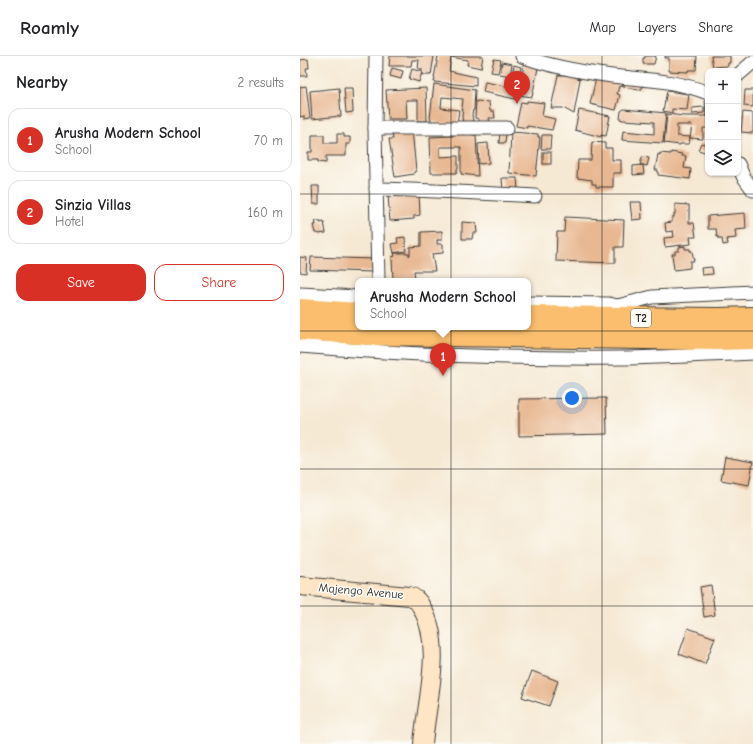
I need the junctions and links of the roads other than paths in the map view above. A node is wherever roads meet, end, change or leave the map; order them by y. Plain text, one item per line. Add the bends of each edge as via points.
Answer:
1 (376, 56) edge
2 (522, 56) edge
3 (753, 62) edge
4 (741, 72) edge
5 (705, 92) edge
6 (375, 128) junction
7 (507, 128) dead end
8 (741, 171) edge
9 (376, 189) junction
10 (753, 190) edge
11 (535, 196) dead end
12 (378, 278) edge
13 (753, 292) edge
14 (300, 294) edge
15 (355, 297) edge
16 (531, 303) edge
17 (618, 306) junction
18 (300, 310) edge
19 (355, 314) edge
20 (531, 317) edge
21 (647, 318) junction
22 (753, 318) edge
23 (300, 329) edge
24 (753, 338) edge
25 (300, 346) edge
26 (753, 353) edge
27 (300, 586) edge
28 (423, 744) edge

1 - 6 street
2 - 5 street via 575,70 661,80
3 - 4 street
6 - 7 street
6 - 9 street
8 - 10 street
9 - 11 street
9 - 12 street
13 - 17 street via 652,297
14 - 15 street
16 - 17 street
17 - 21 street
18 - 19 highway
20 - 21 highway, T2
21 - 22 highway, T2
23 - 24 highway, T2 via 372,334
25 - 26 street via 357,351 522,357 627,358
27 - 28 street, Majengo Avenue via 409,596 420,603 430,624 433,642

